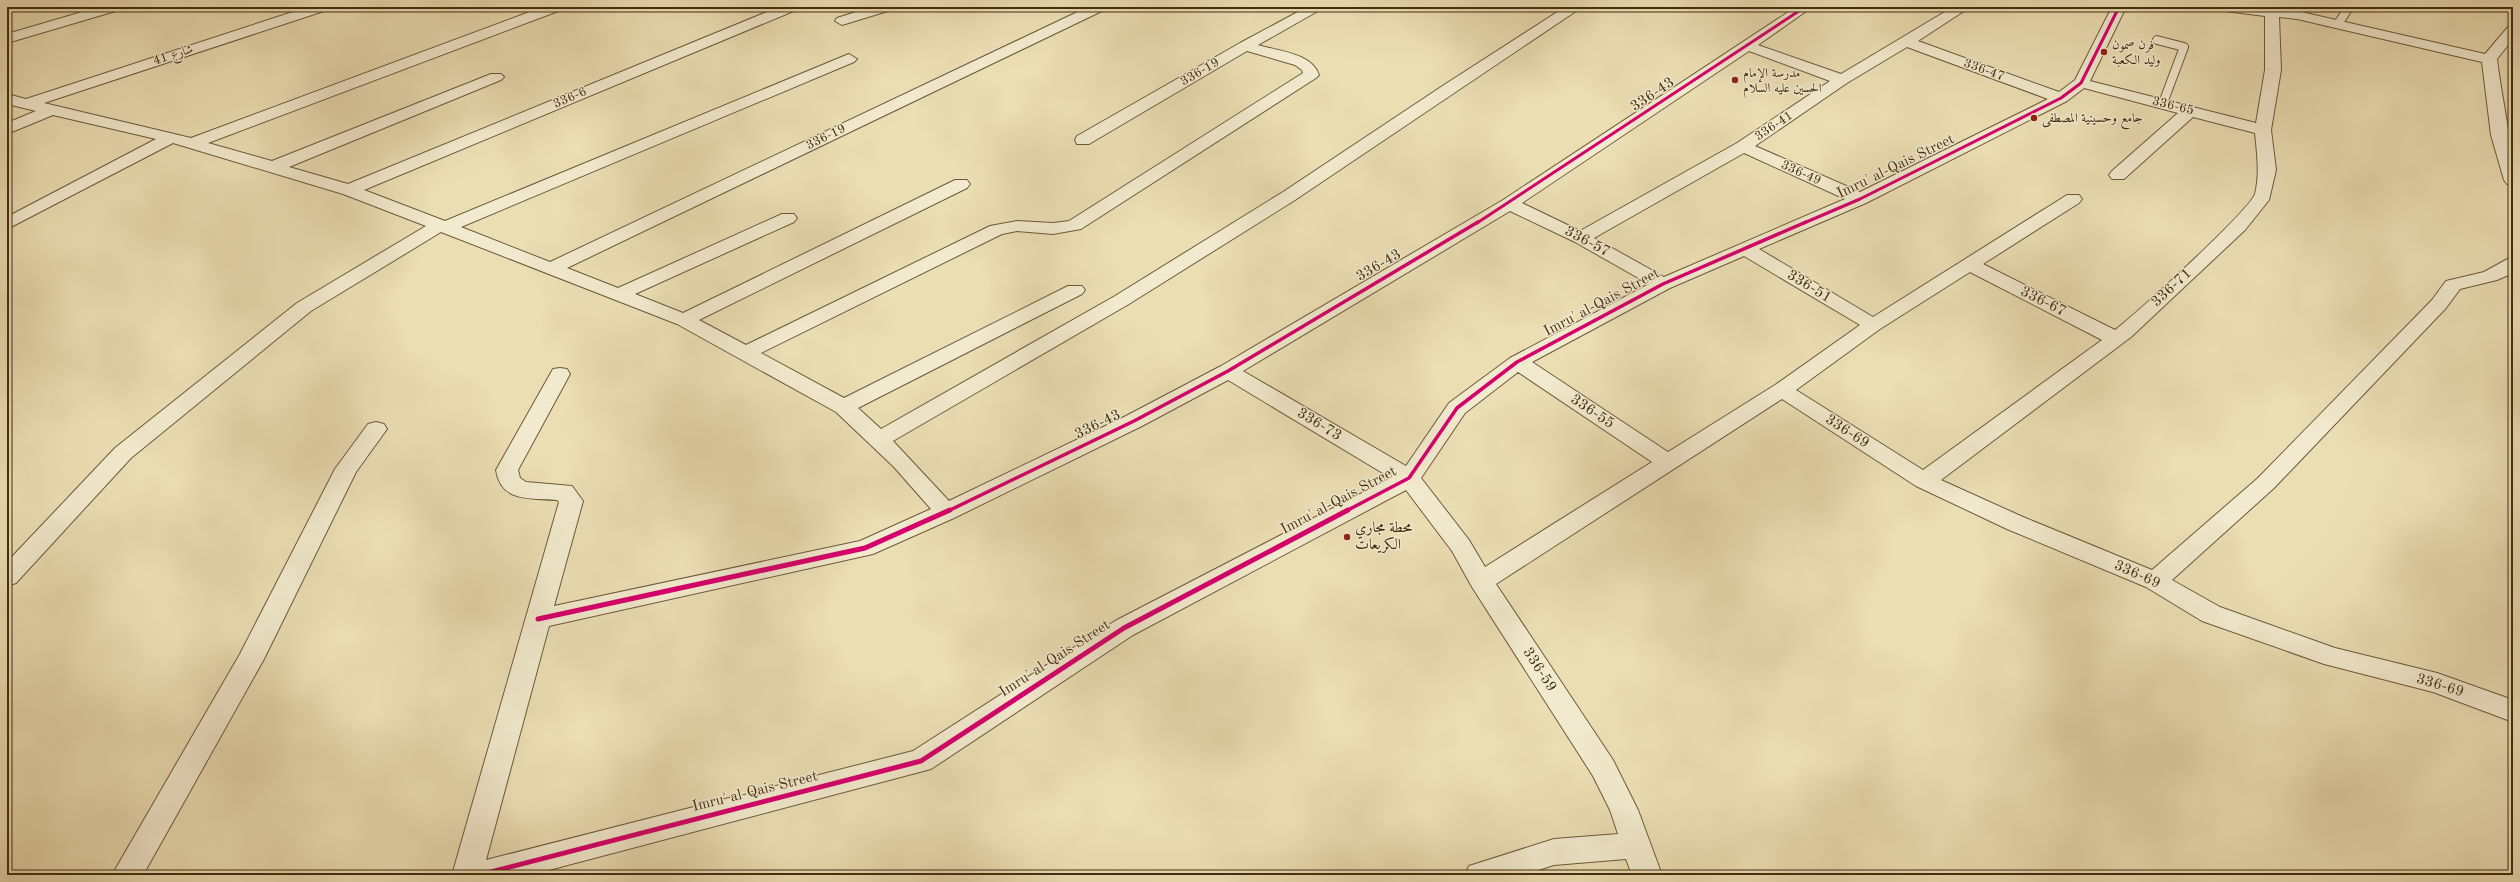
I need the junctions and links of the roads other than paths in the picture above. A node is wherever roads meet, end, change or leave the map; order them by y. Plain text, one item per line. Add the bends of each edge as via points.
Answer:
1 (114, 7) edge
2 (322, 7) edge
3 (556, 7) edge
4 (791, 7) edge
5 (886, 7) edge
6 (1099, 7) edge
7 (1318, 7) edge
8 (1575, 7) edge
9 (1805, 7) edge
10 (1963, 7) edge
11 (2119, 7) edge
12 (2224, 7) edge
13 (2349, 7) edge
14 (2272, 12) junction
15 (842, 21) dead end
16 (2338, 24) junction
17 (2513, 30) edge
18 (7, 39) edge
19 (2157, 40) dead end
20 (1908, 42) junction
21 (1245, 46) junction
22 (1748, 46) junction
23 (849, 59) dead end
24 (2489, 59) junction
25 (496, 77) dead end
26 (1842, 80) junction
27 (2081, 83) junction
28 (2060, 98) junction
29 (16, 101) edge
30 (2163, 103) junction
31 (51, 110) junction
32 (2191, 110) junction
33 (7, 129) edge
34 (2263, 130) junction
35 (171, 138) junction
36 (1083, 140) dead end
37 (192, 143) junction
38 (1743, 147) junction
39 (273, 167) junction
40 (2118, 175) dead end
41 (2513, 180) edge
42 (961, 184) dead end
43 (349, 190) junction
44 (1860, 199) junction
45 (2073, 199) dead end
46 (1509, 204) junction
47 (788, 218) dead end
48 (7, 224) edge
49 (443, 226) junction
50 (1581, 238) junction
51 (1746, 249) junction
52 (2513, 262) edge
53 (1970, 265) junction
54 (552, 268) junction
55 (1662, 284) junction
56 (1075, 290) dead end
57 (618, 294) junction
58 (684, 320) junction
59 (1873, 325) junction
60 (2116, 339) junction
61 (746, 353) junction
62 (1518, 362) junction
63 (1228, 371) junction
64 (560, 374) dead end
65 (1782, 390) junction
66 (844, 407) junction
67 (376, 430) dead end
68 (879, 440) junction
69 (1667, 462) junction
70 (1409, 478) junction
71 (1924, 481) junction
72 (946, 512) junction
73 (7, 577) edge
74 (1481, 581) junction
75 (2155, 581) junction
76 (538, 619) junction
77 (2513, 711) edge
78 (1636, 845) junction
79 (127, 875) edge
80 (468, 875) edge
81 (480, 875) edge
82 (1480, 875) edge
83 (1647, 875) edge

1 - 18 street
2 - 29 street, شارع 41
3 - 37 street
4 - 43 street, 336-6
5 - 15 street
6 - 54 street, 336-19
7 - 21 street, 336-19
8 - 68 street via 1229,234 1122,300
9 - 22 street, 336-43
10 - 20 street, 336-41
11 - 27 street, Imruʾ al-Qais Street
12 - 14 street
13 - 16 lane
14 - 16 street
14 - 34 street, 336-71 via 2273,70
16 - 24 street
17 - 24 street
19 - 30 lane via 2184,47
20 - 26 street, 336-41
20 - 28 street, 336-47
21 - 36 street, 336-19
21 - 61 street via 1300,62 1309,68 1311,75 1075,225 1059,230 1011,225 996,230
22 - 26 street
22 - 46 street, 336-43
23 - 49 street
24 - 41 street via 2499,134
25 - 39 street
26 - 38 street, 336-41
27 - 28 street, Imruʾ al-Qais Street
27 - 30 street, 336-65
28 - 44 street, Imruʾ al-Qais Street
29 - 31 street
30 - 32 street, 336-65
31 - 33 street
31 - 35 street
32 - 34 street, 336-65
32 - 40 street
34 - 60 street, 336-71 via 2267,170 2262,196 2239,226
35 - 37 street
35 - 48 street
37 - 39 street
38 - 44 street, 336-49
38 - 50 street, 336-41
39 - 43 street
42 - 58 street
43 - 49 street
44 - 51 street, Imruʾ al-Qais Street
45 - 53 street
46 - 50 street, 336-57
46 - 63 street, 336-43
47 - 57 street
49 - 54 street
49 - 73 street via 304,307 129,448
50 - 55 street, 336-57
51 - 55 street, Imruʾ al-Qais Street
51 - 59 street, 336-51
52 - 75 street via 2510,267 2490,276 2453,285 2439,304 2266,483
53 - 59 street
53 - 60 street, 336-67
54 - 57 street
55 - 62 street, Imruʾ al-Qais Street
56 - 66 street
57 - 58 street
58 - 61 street
59 - 65 street
60 - 71 street, 336-71
61 - 66 street
62 - 69 street, 336-55
62 - 70 street, Imruʾ al-Qais Street via 1457,408
63 - 70 street, 336-73
63 - 72 street, 336-43 via 1134,421
64 - 76 street via 507,470 509,482 521,490 564,492 571,501
65 - 69 street
65 - 71 street, 336-69
66 - 68 street
67 - 79 street via 346,469 251,659
68 - 72 street
69 - 74 street
70 - 74 street, 336-59 via 1461,546
70 - 81 street, Imruʾ al-Qais Street via 1124,628 921,761
71 - 75 street, 336-69 via 2015,523
72 - 76 street, 336-43 via 865,548
74 - 78 street, 336-59 via 1603,768 1624,810
75 - 77 street, 336-69 via 2211,614 2333,657 2437,683
76 - 80 street
78 - 82 street via 1554,852
78 - 83 street, 336-59

